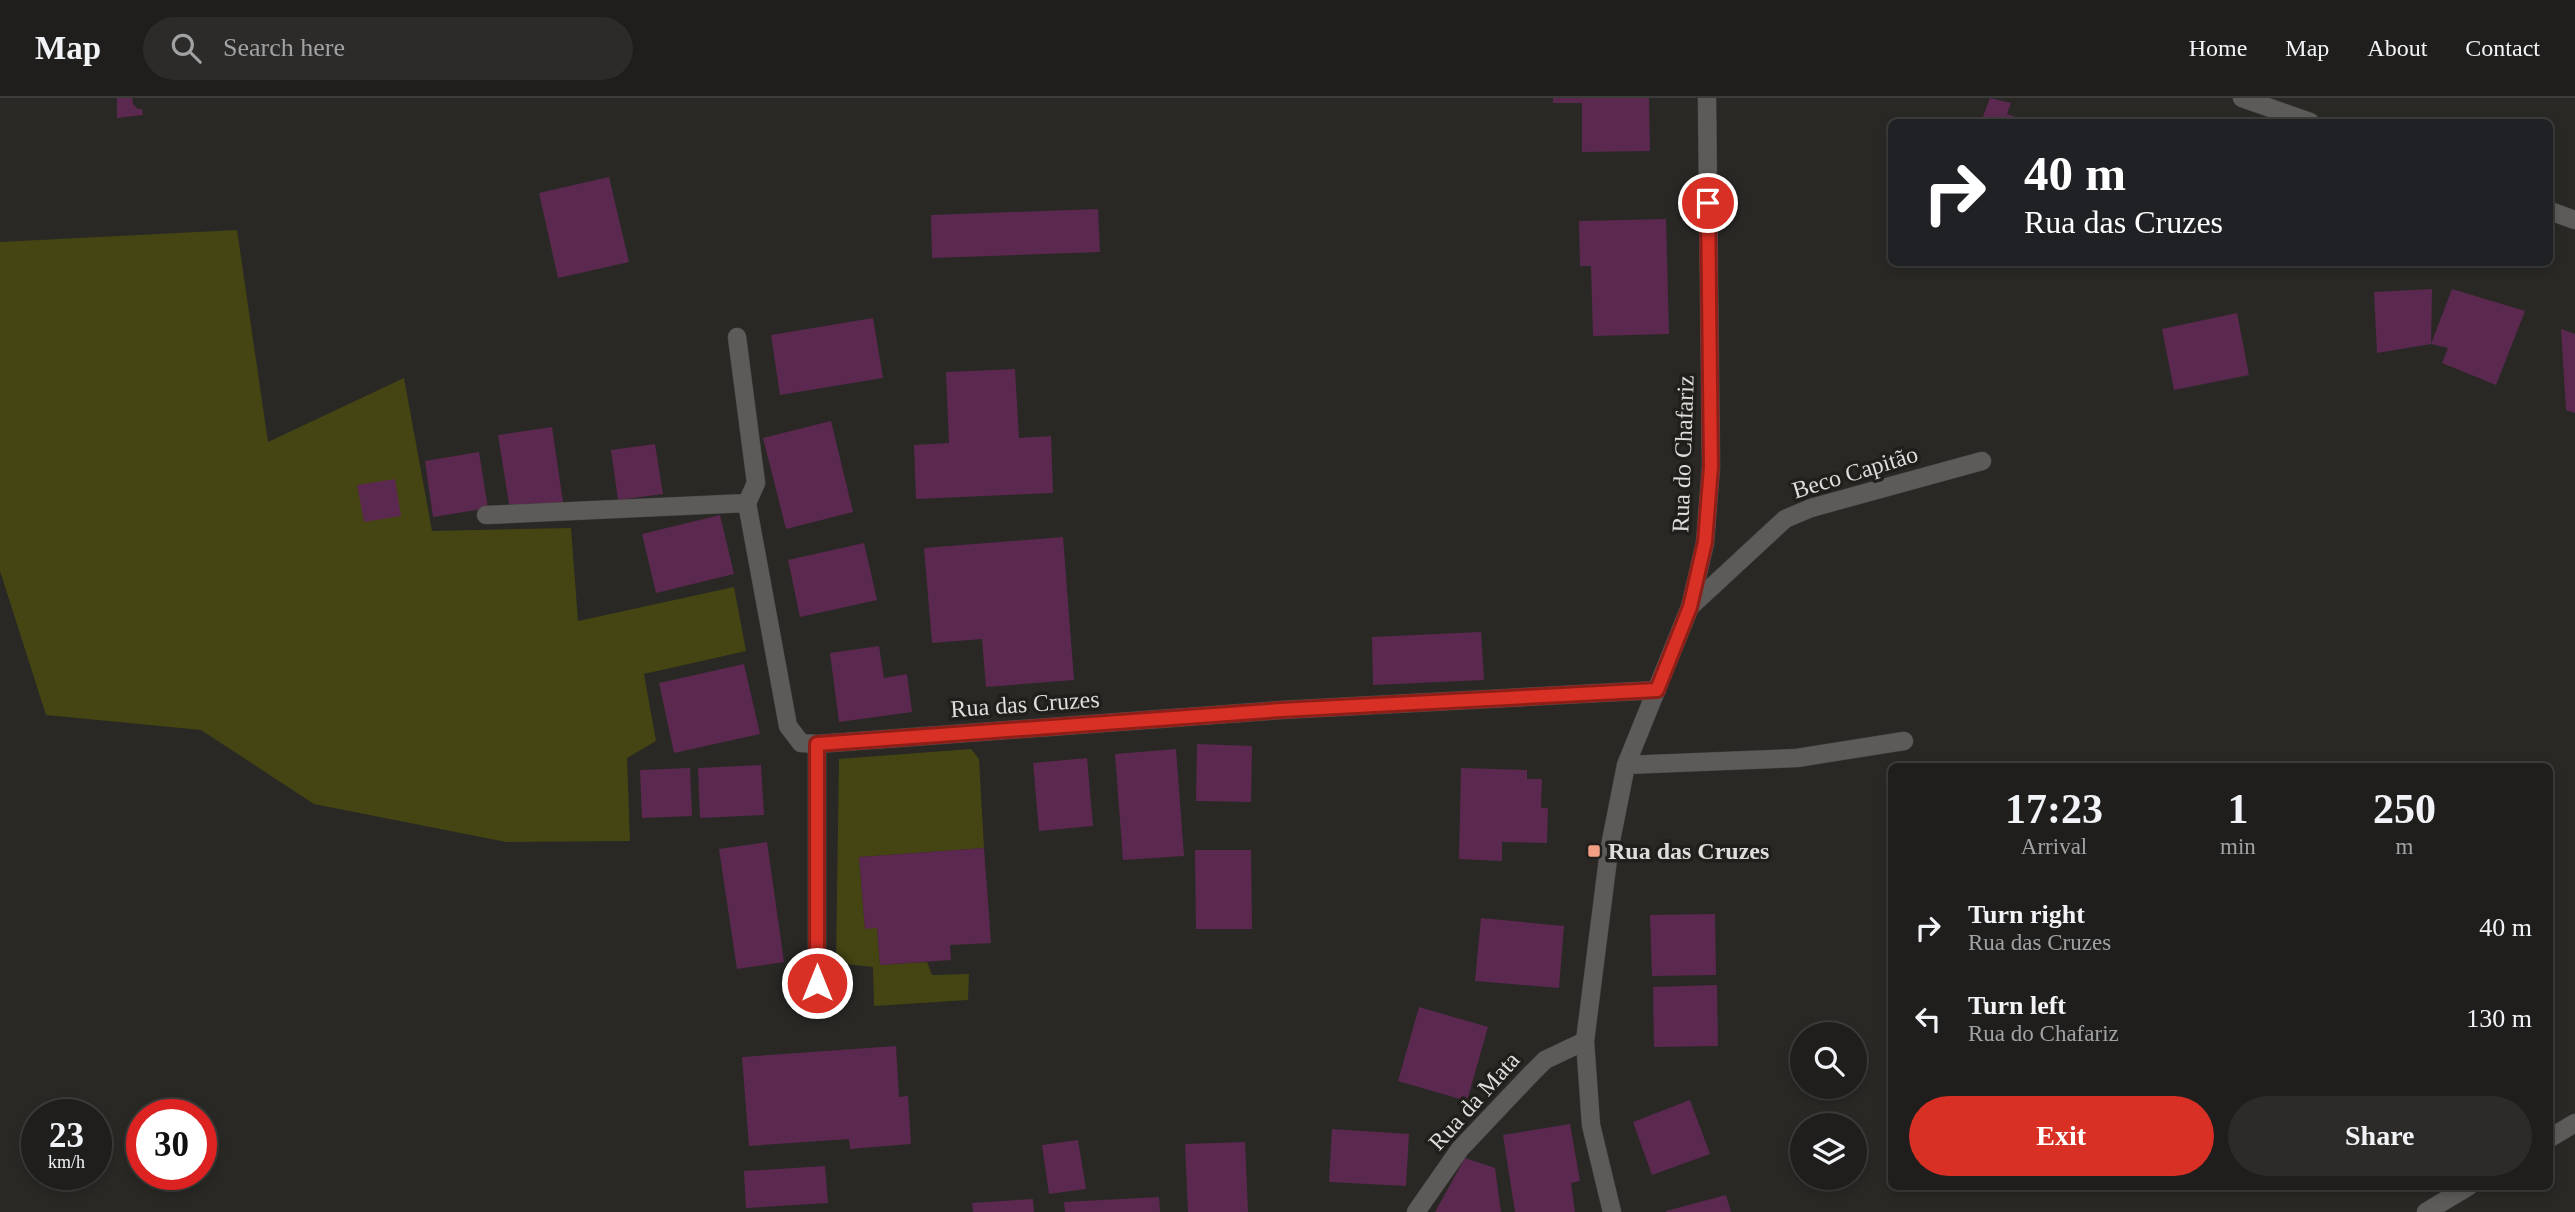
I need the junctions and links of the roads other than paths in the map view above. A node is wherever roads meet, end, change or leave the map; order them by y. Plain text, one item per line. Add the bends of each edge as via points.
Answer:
1 (1707, 98) edge
2 (2242, 98) edge
3 (2302, 119) edge
4 (2553, 212) edge
5 (2575, 220) edge
6 (737, 337) dead end
7 (1982, 461) dead end
8 (747, 503) junction
9 (486, 515) dead end
10 (1690, 607) junction
11 (1657, 690) junction
12 (1904, 741) dead end
13 (817, 744) junction
14 (1626, 765) junction
15 (817, 1009) dead end
16 (1585, 1041) junction
17 (2575, 1123) edge
18 (2553, 1136) edge
19 (2462, 1190) edge
20 (1416, 1212) edge
21 (1612, 1212) edge
22 (2426, 1212) edge

1 - 10 street, Rua do Chafariz via 1711,467 1705,542
2 - 3 street
4 - 5 street
6 - 8 street via 756,482
7 - 10 street, Beco Capitão via 1785,519
8 - 9 street
8 - 13 street via 788,726 801,743
10 - 11 street, Rua do Chafariz
11 - 13 street, Rua das Cruzes via 1281,710
11 - 14 street, Rua do Chafariz
12 - 14 street via 1797,758
13 - 15 street
14 - 16 street, Rua do Chafariz via 1609,851
16 - 20 street, Rua da Mata via 1545,1060 1531,1074 1460,1149
16 - 21 street, Rua do Chafariz via 1591,1125
17 - 18 street
19 - 22 street

